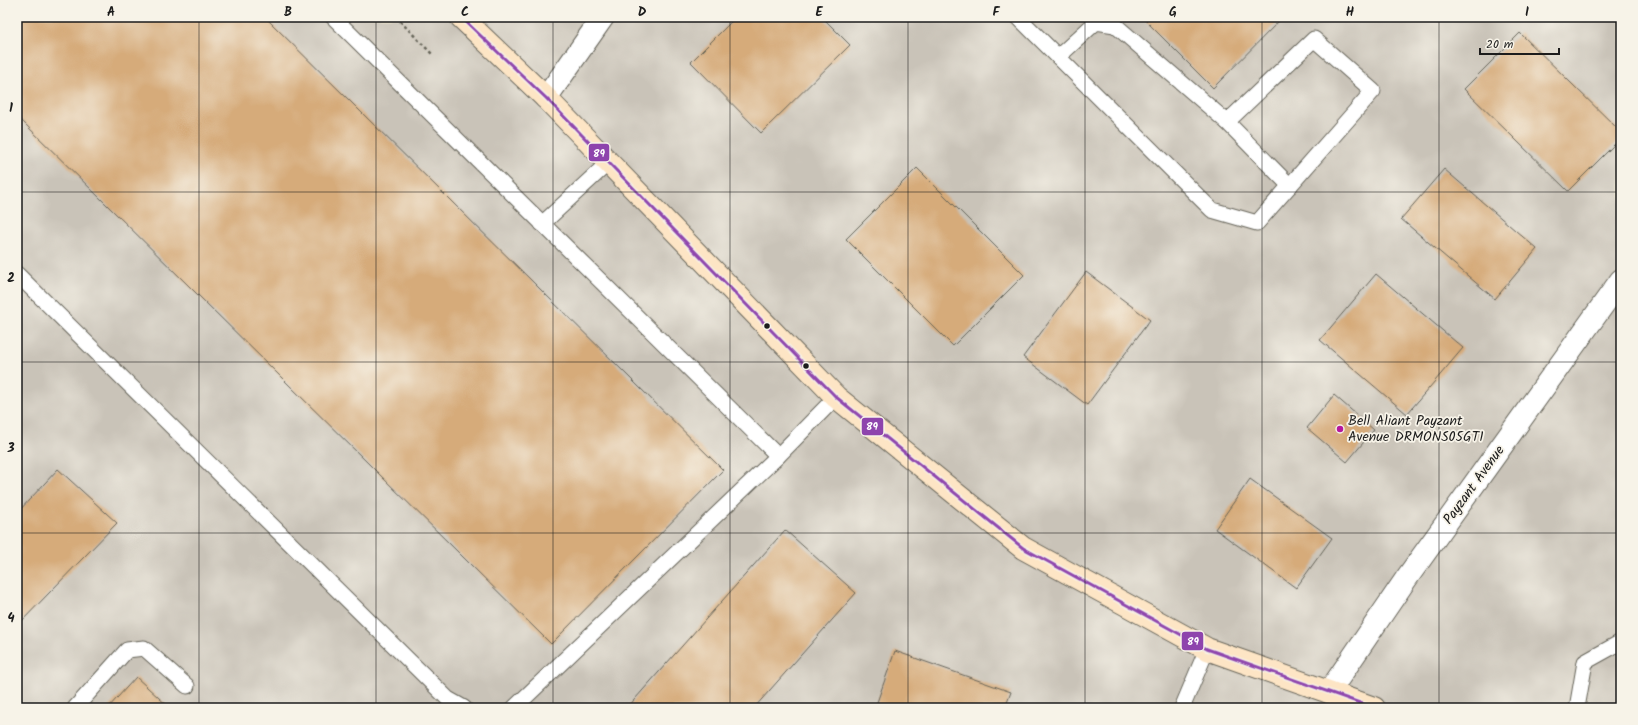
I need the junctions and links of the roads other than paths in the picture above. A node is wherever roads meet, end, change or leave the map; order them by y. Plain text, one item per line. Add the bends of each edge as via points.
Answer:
1 (334, 17) edge
2 (461, 17) edge
3 (603, 17) edge
4 (1018, 17) edge
5 (1058, 57) junction
6 (546, 98) junction
7 (1227, 122) junction
8 (608, 162) junction
9 (1290, 186) junction
10 (542, 224) junction
11 (17, 274) edge
12 (1621, 280) edge
13 (836, 397) junction
14 (778, 456) junction
15 (1621, 642) edge
16 (1207, 649) junction
17 (187, 686) dead end
18 (1329, 692) junction
19 (75, 708) edge
20 (464, 708) edge
21 (514, 708) edge
22 (1182, 708) edge
23 (1374, 708) edge
24 (1577, 708) edge

1 - 10 lane
2 - 6 main road
3 - 6 street
4 - 5 lane
5 - 7 lane via 1096,22 1115,25
5 - 9 lane via 1212,210 1257,224
6 - 8 main road
7 - 9 lane
7 - 9 lane via 1314,39 1373,91
8 - 10 lane
8 - 13 main road
10 - 14 lane
11 - 20 lane via 448,699
12 - 18 street, Payzant Avenue
13 - 14 lane
13 - 16 main road via 1023,548
14 - 21 lane
15 - 24 lane via 1585,662
16 - 18 main road
16 - 22 lane
17 - 19 lane via 144,648 127,650
18 - 23 main road

